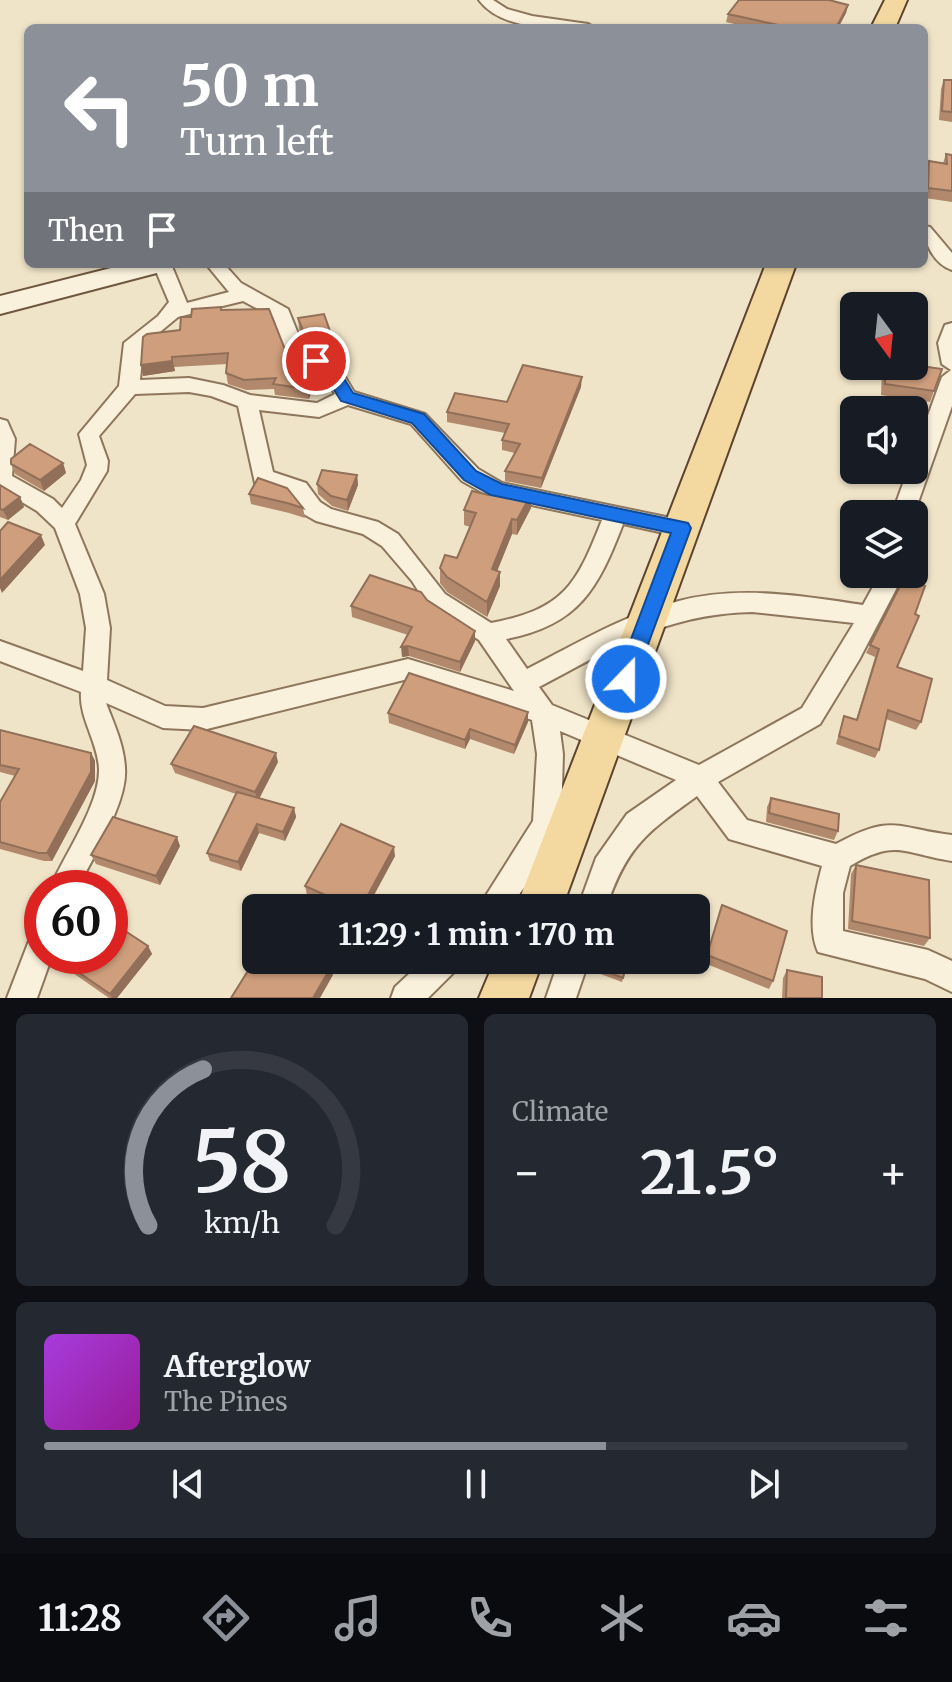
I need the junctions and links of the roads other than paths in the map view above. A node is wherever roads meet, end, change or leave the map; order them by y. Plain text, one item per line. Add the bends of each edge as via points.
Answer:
1 (486, 0) edge
2 (896, 0) edge
3 (563, 24) edge
4 (885, 24) edge
5 (928, 236) edge
6 (952, 264) edge
7 (144, 268) edge
8 (162, 268) edge
9 (217, 268) edge
10 (779, 268) edge
11 (246, 294) junction
12 (0, 305) edge
13 (173, 312) junction
14 (952, 329) edge
15 (952, 364) edge
16 (952, 377) edge
17 (129, 388) junction
18 (347, 397) junction
19 (247, 402) junction
20 (0, 426) edge
21 (908, 500) edge
22 (615, 515) junction
23 (64, 523) junction
24 (682, 528) junction
25 (885, 588) edge
26 (870, 616) junction
27 (649, 621) junction
28 (488, 633) junction
29 (0, 651) edge
30 (523, 683) junction
31 (92, 685) junction
32 (544, 714) junction
33 (604, 736) junction
34 (700, 778) junction
35 (952, 848) edge
36 (838, 858) junction
37 (73, 870) edge
38 (503, 894) edge
39 (544, 894) edge
40 (597, 894) edge
41 (31, 974) edge
42 (431, 974) edge
43 (513, 974) edge
44 (569, 974) edge
45 (952, 977) edge
46 (22, 998) edge
47 (406, 998) edge
48 (504, 998) edge
49 (561, 998) edge

1 - 3 street via 497,12
2 - 4 main road
5 - 6 street
7 - 12 main road
8 - 13 street via 178,302
9 - 11 street
10 - 24 main road
11 - 13 street
11 - 18 street via 281,313 297,356 326,362
13 - 17 street via 134,343
14 - 15 street
16 - 21 street
17 - 19 street via 203,385
17 - 23 street via 89,434 97,471
18 - 19 street via 319,410
18 - 22 street via 418,419 470,475 497,490
19 - 28 street via 263,477 303,489 310,507 390,540 437,601
20 - 23 street via 1,480 45,505
22 - 24 street
22 - 28 street via 596,564 573,602 525,627
23 - 31 street via 92,594 98,628
24 - 27 main road
25 - 26 street
26 - 27 street via 771,601 716,603
26 - 34 street via 811,716
27 - 30 street
27 - 33 main road
28 - 30 street
29 - 31 street
30 - 32 street
31 - 32 street via 163,717 203,719 408,669
31 - 37 street via 107,740 111,789
32 - 33 street
32 - 38 street via 550,754 547,823
33 - 34 street
33 - 39 main road
34 - 36 street via 739,830
34 - 40 street via 637,823 606,867
35 - 36 street via 912,837 880,836
36 - 45 street via 829,893 828,942 928,965
41 - 46 street
42 - 47 street
43 - 48 main road
44 - 49 street

